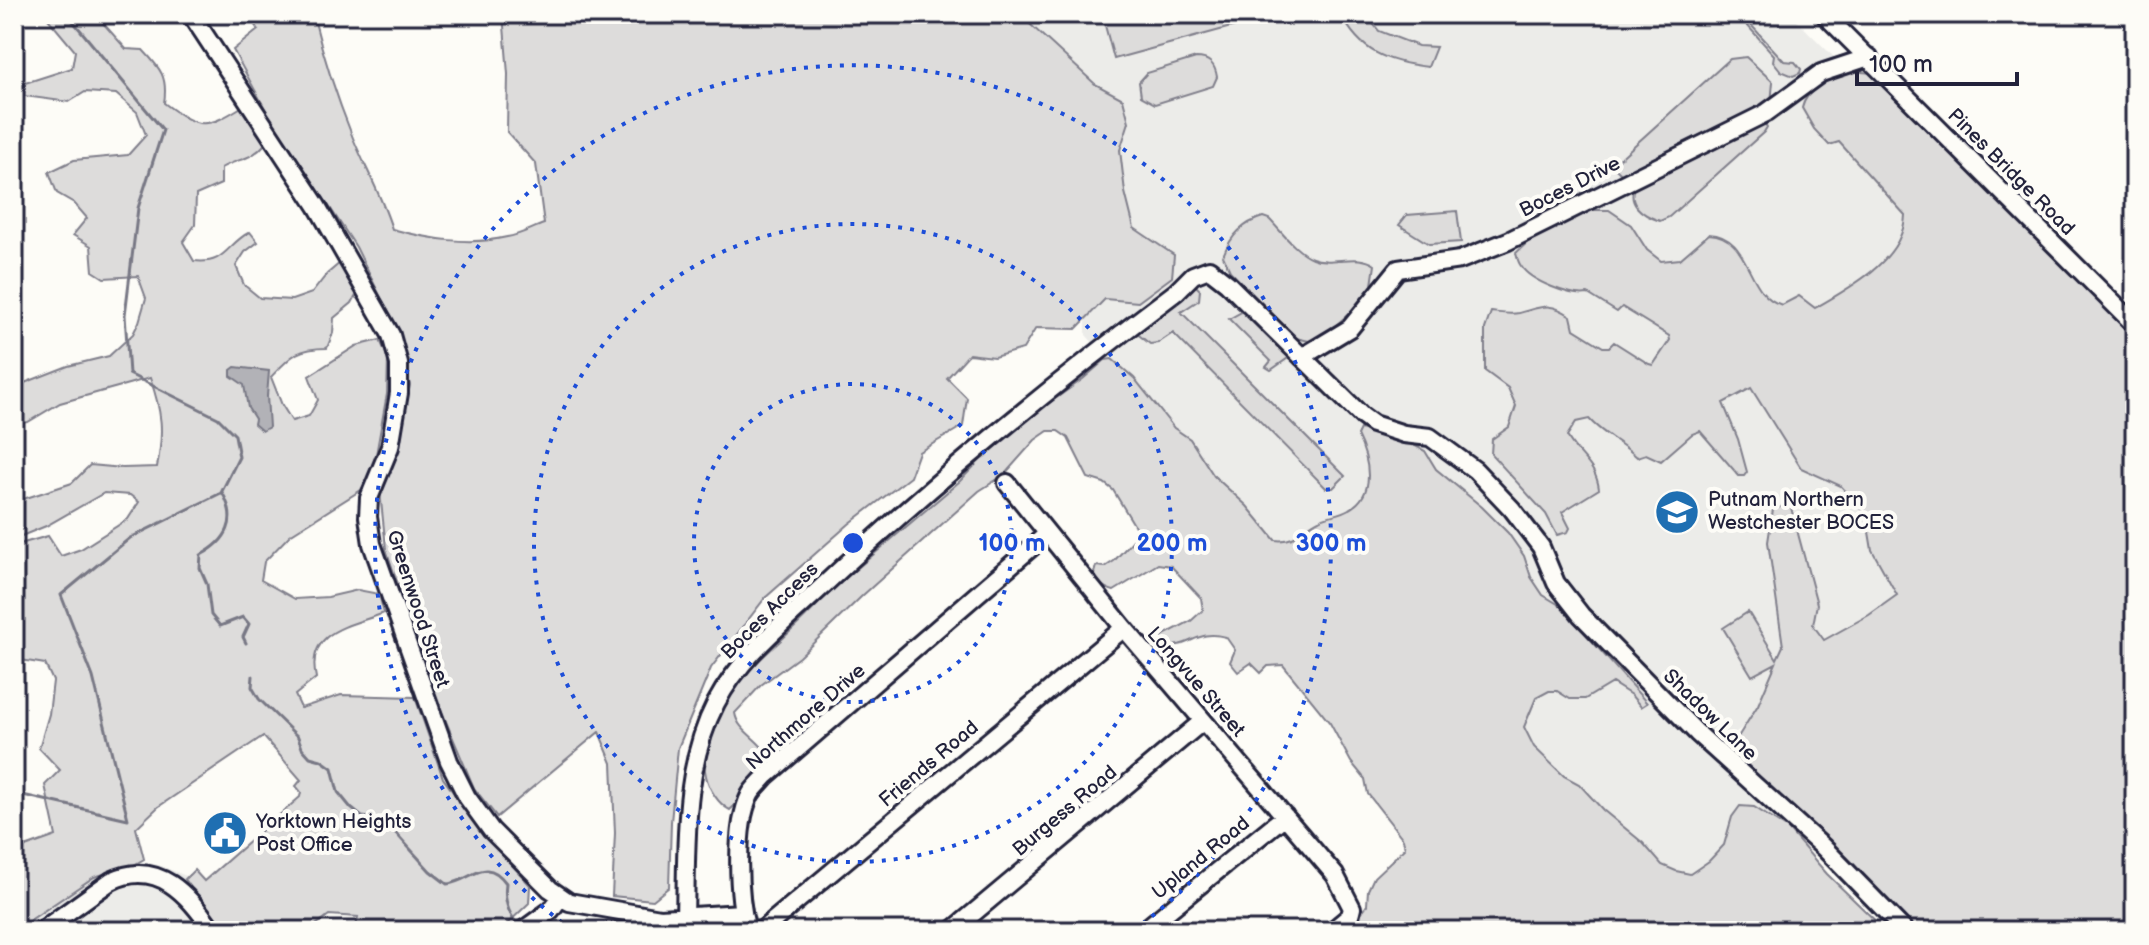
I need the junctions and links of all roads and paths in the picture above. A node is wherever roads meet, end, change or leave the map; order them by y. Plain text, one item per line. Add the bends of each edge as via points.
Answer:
1 (191, 14) edge
2 (1824, 14) edge
3 (1869, 57) junction
4 (2135, 325) edge
5 (1302, 357) junction
6 (1007, 483) dead end
7 (1047, 534) junction
8 (1124, 628) junction
9 (1203, 721) junction
10 (1285, 816) junction
11 (560, 898) junction
12 (742, 913) junction
13 (685, 918) junction
14 (41, 931) edge
15 (213, 931) edge
16 (522, 931) edge
17 (747, 931) edge
18 (761, 931) edge
19 (952, 931) edge
20 (1143, 931) edge
21 (1332, 931) edge
22 (1905, 931) edge

1 - 11 street, Greenwood Street via 317,206 391,335 399,393 390,447 369,498 372,544 449,761 467,797 491,830
2 - 3 street, Pines Bridge Road
3 - 4 street, Pines Bridge Road
3 - 5 street, Boces Drive via 1821,73 1766,113 1508,241 1460,260 1398,269 1350,328
5 - 13 street, Boces Access via 1209,269 1193,275 993,433 839,571 754,651 715,705 697,751 687,813
5 - 22 street, Shadow Lane via 1373,424 1438,441 1475,470 1541,547 1556,583 1581,615
6 - 7 street, Longvue Street
7 - 8 street, Longvue Street
7 - 12 street, Northmore Drive via 750,795 740,841
8 - 9 street, Longvue Street
8 - 18 street, Friends Road
9 - 10 street, Longvue Street
9 - 19 street, Burgess Road
10 - 20 street, Upland Road
10 - 21 street, Longvue Street via 1335,875 1352,908
11 - 13 street via 637,915
11 - 16 street
12 - 13 street
12 - 17 street, Northmore Drive
14 - 15 street via 111,881 135,875 168,881 183,891

